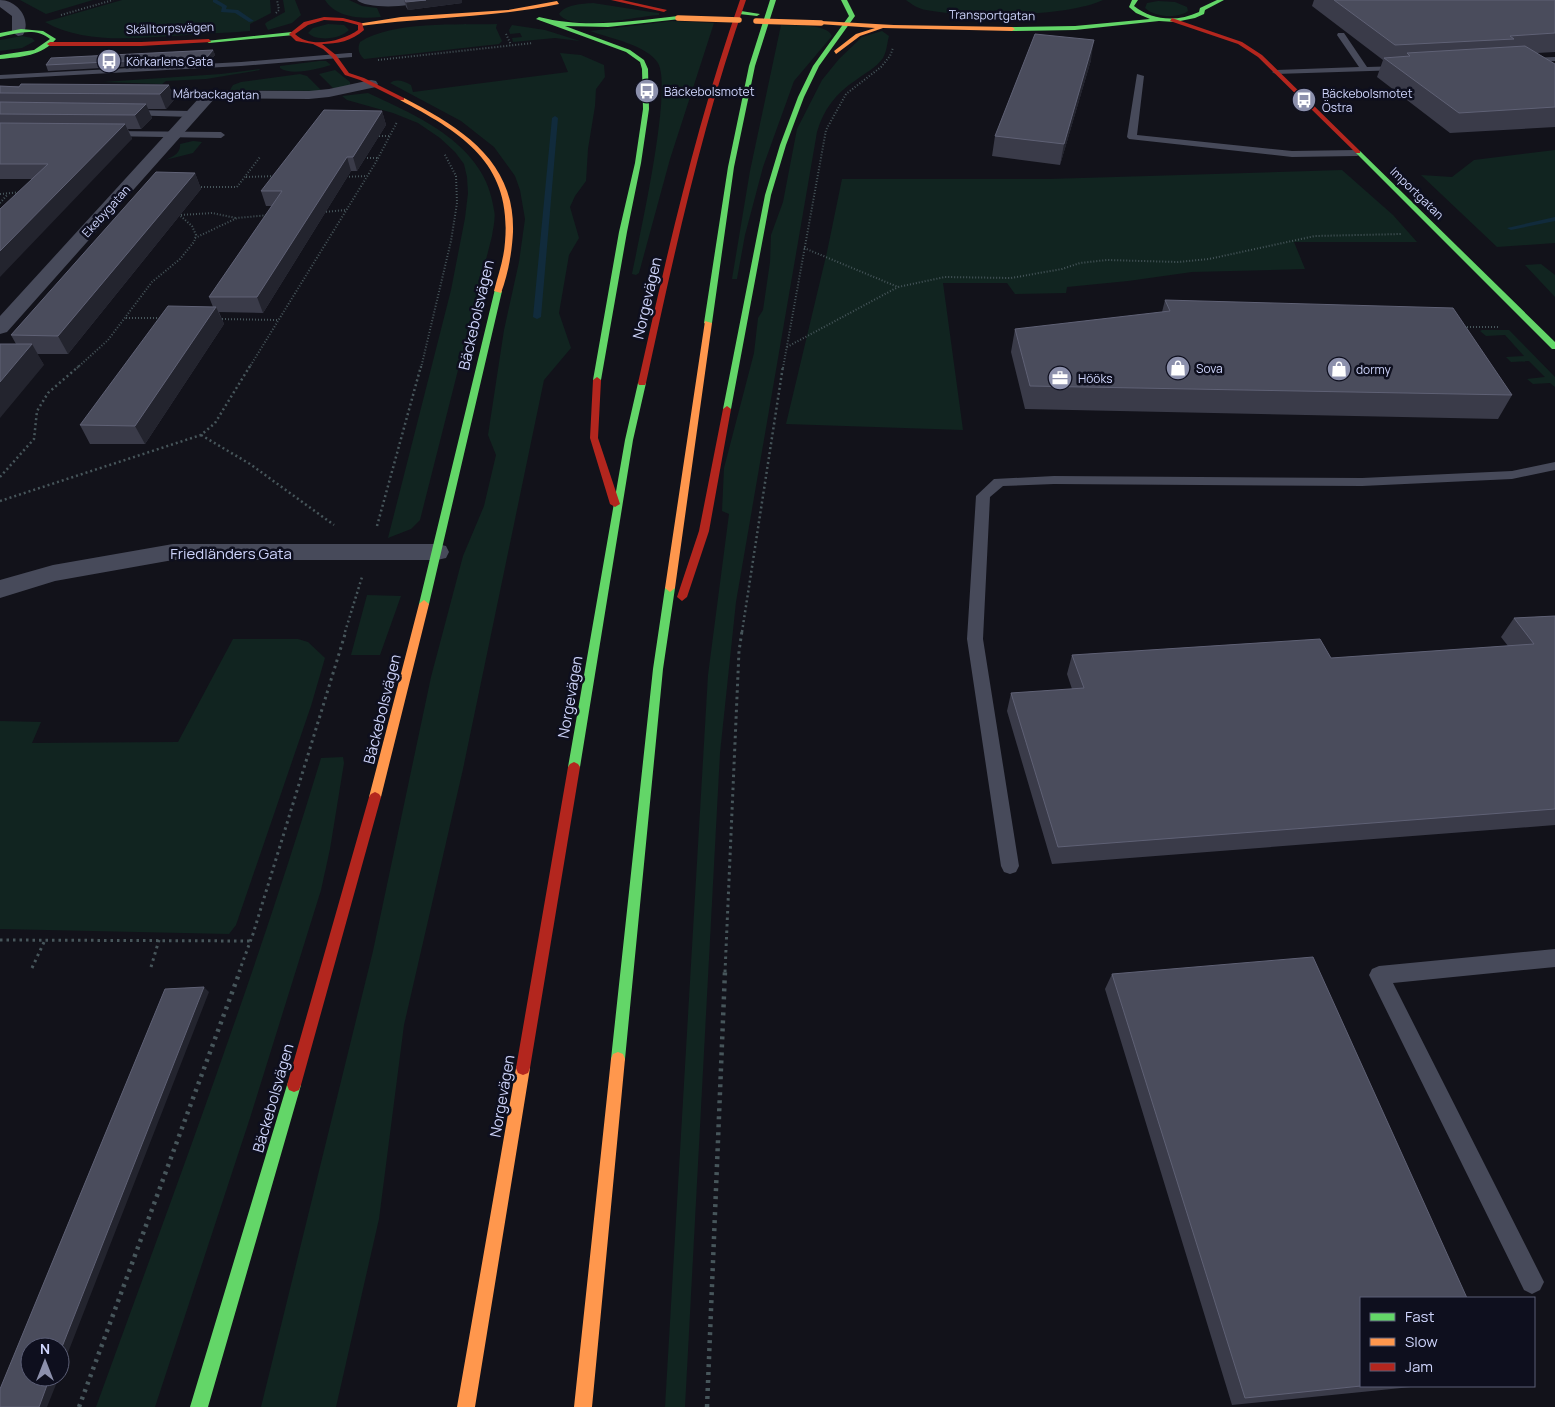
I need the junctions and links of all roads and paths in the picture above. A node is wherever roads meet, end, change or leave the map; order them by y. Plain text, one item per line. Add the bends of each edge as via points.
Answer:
1 (363, 0) edge
2 (415, 0) edge
3 (570, 0) edge
4 (614, 0) edge
5 (743, 0) edge
6 (773, 0) edge
7 (844, 0) edge
8 (1221, 0) edge
9 (1134, 1) edge
10 (0, 2) edge
11 (558, 3) junction
12 (1117, 8) dead end
13 (315, 9) dead end
14 (508, 12) junction
15 (1101, 13) dead end
16 (1205, 13) junction
17 (681, 15) junction
18 (321, 20) junction
19 (850, 20) junction
20 (1167, 20) junction
21 (553, 23) junction
22 (360, 24) junction
23 (884, 26) junction
24 (1075, 28) junction
25 (18, 32) junction
26 (292, 34) junction
27 (0, 35) edge
28 (1341, 35) edge
29 (353, 37) junction
30 (895, 41) dead end
31 (538, 42) dead end
32 (311, 43) junction
33 (50, 44) junction
34 (334, 56) junction
35 (1260, 56) junction
36 (0, 57) edge
37 (352, 59) junction
38 (1555, 59) edge
39 (296, 60) junction
40 (1522, 61) edge
41 (1406, 68) edge
42 (1365, 70) junction
43 (1276, 72) junction
44 (812, 75) junction
45 (1140, 76) dead end
46 (0, 77) edge
47 (367, 82) junction
48 (115, 93) edge
49 (211, 94) junction
50 (115, 113) edge
51 (192, 114) junction
52 (391, 118) dead end
53 (398, 121) junction
54 (405, 124) dead end
55 (97, 134) edge
56 (175, 134) junction
57 (221, 135) dead end
58 (376, 136) edge
59 (390, 136) junction
60 (441, 150) dead end
61 (1357, 153) junction
62 (260, 157) dead end
63 (364, 158) edge
64 (378, 158) junction
65 (245, 176) junction
66 (282, 176) edge
67 (367, 176) junction
68 (339, 177) edge
69 (198, 187) dead end
70 (24, 191) edge
71 (0, 194) edge
72 (8, 194) junction
73 (0, 202) edge
74 (346, 210) junction
75 (173, 212) edge
76 (321, 213) edge
77 (272, 215) edge
78 (181, 216) junction
79 (237, 218) junction
80 (176, 219) edge
81 (186, 219) junction
82 (1410, 234) dead end
83 (195, 239) junction
84 (804, 248) junction
85 (898, 287) junction
86 (126, 318) junction
87 (164, 318) edge
88 (212, 319) edge
89 (279, 320) junction
90 (1455, 327) edge
91 (1502, 327) dead end
92 (0, 328) edge
93 (1555, 347) edge
94 (787, 348) junction
95 (201, 435) junction
96 (1555, 466) edge
97 (0, 477) edge
98 (0, 500) edge
99 (617, 510) junction
100 (437, 552) junction
101 (370, 554) junction
102 (0, 589) edge
103 (658, 669) junction
104 (1010, 866) dead end
105 (0, 940) edge
106 (45, 940) junction
107 (158, 940) junction
108 (251, 941) junction
109 (1555, 958) edge
110 (151, 967) dead end
111 (32, 968) dead end
112 (1532, 1282) dead end
113 (79, 1407) edge
114 (199, 1407) edge
115 (466, 1407) edge
116 (583, 1407) edge
117 (707, 1407) edge

1 - 2 street via 373,3
3 - 11 main road
4 - 17 main road
5 - 99 main road, Norgevägen via 721,59 692,163 629,440
6 - 103 main road via 752,66 732,167
7 - 19 main road
8 - 16 main road, Transportgatan
9 - 12 main road, Transportgatan
9 - 20 main road, Transportgatan via 1131,6 1137,12
10 - 25 street via 19,15
11 - 14 main road, Skälltorpsvägen
11 - 21 main road via 546,12 545,16
13 - 18 main road
14 - 21 main road, Skälltorpsvägen
14 - 22 main road, Skälltorpsvägen
15 - 19 main road, Transportgatan via 1053,22
16 - 20 main road, Transportgatan via 1190,19
16 - 35 main road, Importgatan via 1226,31 1258,48
17 - 19 main road, Transportgatan
17 - 21 main road via 592,27
18 - 22 main road, Skälltorpsvägen via 345,19
18 - 26 main road, Skälltorpsvägen via 300,26
19 - 23 main road, Transportgatan
19 - 44 main road
20 - 24 main road, Transportgatan
20 - 35 main road, Importgatan via 1240,43
21 - 99 main road via 628,51 642,61 645,69 646,109 638,163 597,382 594,438
22 - 29 main road via 361,30
23 - 24 main road, Transportgatan
23 - 44 main road via 847,40
24 - 35 main road, Importgatan via 1145,27 1182,31
25 - 27 main road
25 - 33 main road via 47,33 53,39
26 - 32 main road via 298,40
26 - 33 main road, Skälltorpsvägen via 248,39
28 - 42 lane
29 - 32 main road
29 - 37 main road via 348,50
30 - 84 path via 890,58 850,90 837,106 826,130
31 - 37 path
32 - 34 main road, Bäckebolsvägen
32 - 39 lane
33 - 36 main road, Skälltorpsvägen via 28,53
34 - 37 lane
34 - 39 lane
34 - 47 main road, Bäckebolsvägen via 347,74
35 - 43 main road, Importgatan
37 - 47 main road
38 - 40 lane
39 - 46 lane
41 - 42 lane
42 - 43 lane
43 - 61 main road, Importgatan
44 - 103 main road via 782,145 768,195 704,531
45 - 61 lane via 1132,137 1292,154
47 - 49 street, Mårbackagatan via 309,95
47 - 100 main road, Bäckebolsvägen via 459,131 490,160 505,189 510,211 509,243
48 - 49 street, Mårbackagatan
49 - 51 street, Ekebygatan
50 - 51 lane
51 - 56 street, Ekebygatan
52 - 53 path
53 - 54 path
53 - 59 path
55 - 56 lane
56 - 57 lane
56 - 92 street, Ekebygatan
58 - 59 path
59 - 64 path
60 - 101 path via 457,178 457,203 433,320
61 - 93 main road, Importgatan
62 - 65 path
63 - 64 path
64 - 67 path
65 - 66 path
65 - 69 path via 237,187
67 - 68 path
67 - 74 path
70 - 72 path
71 - 72 path
72 - 73 path
74 - 76 path
74 - 89 path
75 - 78 path
77 - 79 path
78 - 79 path via 212,213
78 - 81 path
79 - 83 path
80 - 81 path
81 - 83 path via 192,226
82 - 85 path via 1315,236 1210,259 1178,262 1107,260 1012,278 945,277
83 - 86 path via 180,259 152,282
84 - 85 path
84 - 94 path
85 - 94 path
86 - 87 path
86 - 97 path via 94,355 48,393 37,411 34,439
88 - 89 path
89 - 95 path via 215,423
90 - 91 path
94 - 117 path via 739,651
95 - 98 path
95 - 101 path via 250,464
96 - 104 lane via 1512,475 1362,482 999,482 983,496 975,640
99 - 115 main road, Norgevägen
100 - 101 street, Friedländers Gata
100 - 114 main road, Bäckebolsvägen via 354,874
101 - 102 street, Friedländers Gata via 172,552 52,573
101 - 108 path
103 - 116 main road
105 - 106 path
106 - 107 path
106 - 111 path
107 - 108 path
107 - 110 path
108 - 113 path
109 - 112 lane via 1379,975

